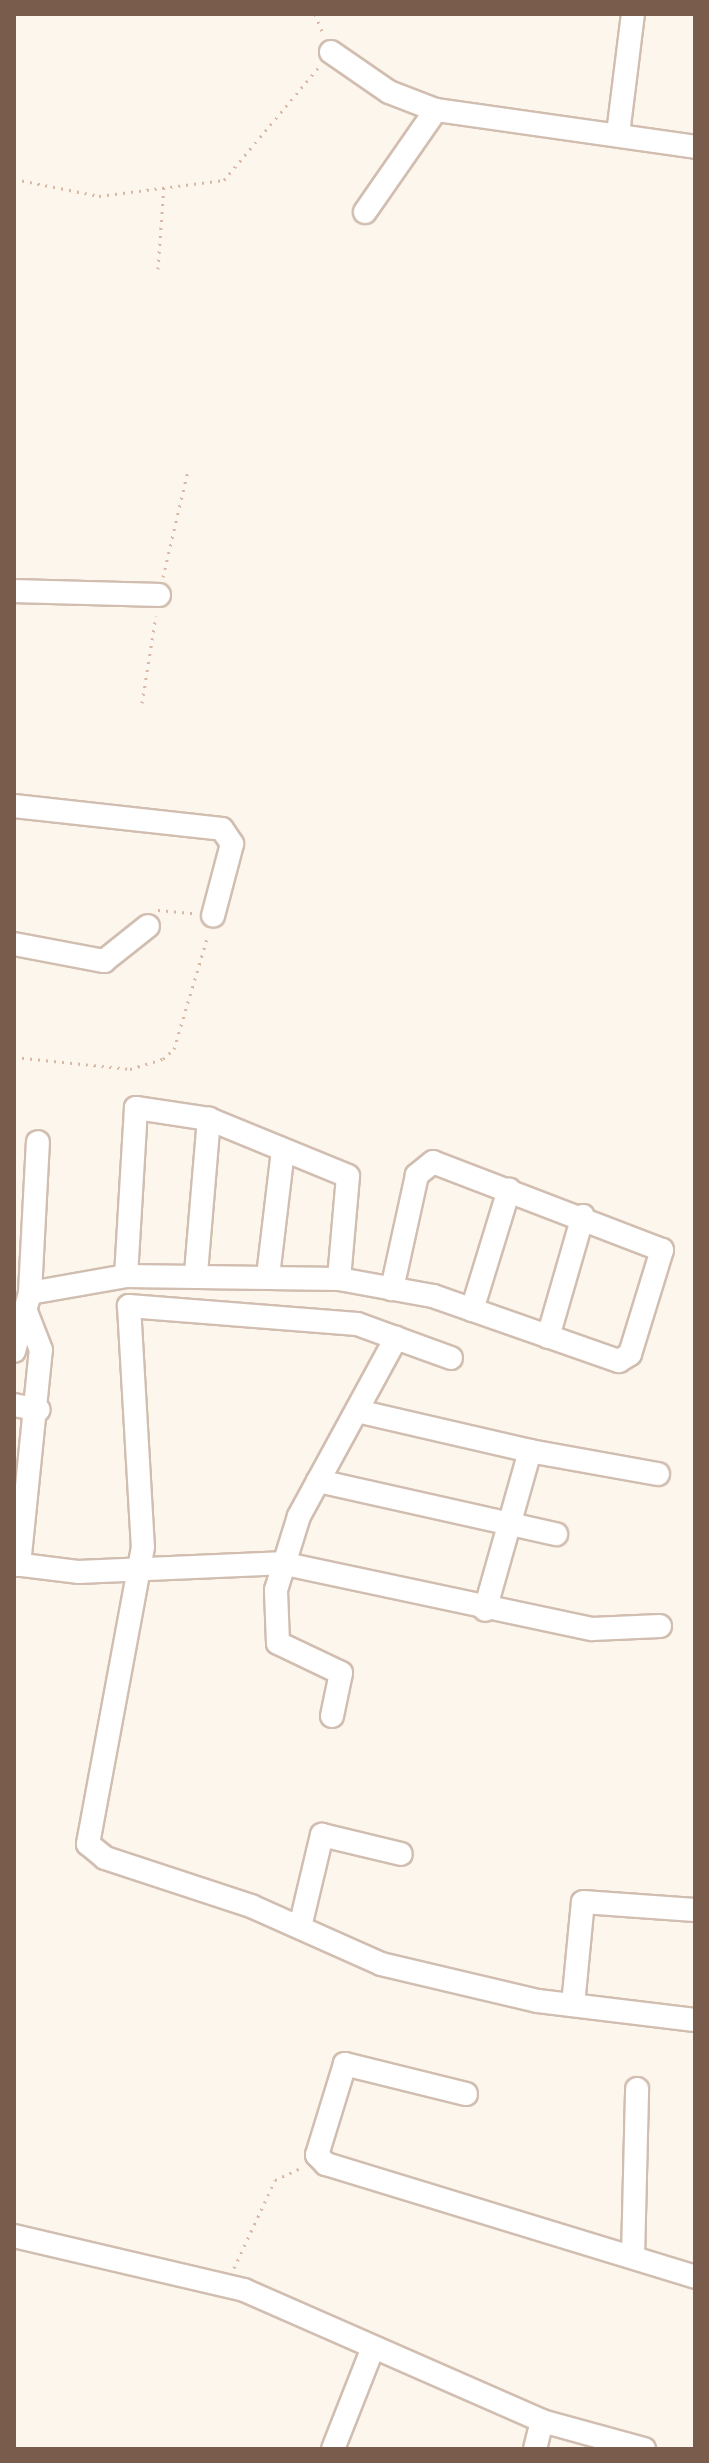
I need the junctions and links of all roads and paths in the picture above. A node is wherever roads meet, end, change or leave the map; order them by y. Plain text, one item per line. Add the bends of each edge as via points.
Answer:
1 (633, 14) edge
2 (331, 52) joint
3 (436, 110) junction
4 (618, 134) junction
5 (695, 147) edge
6 (14, 179) edge
7 (164, 185) junction
8 (365, 212) dead end
9 (158, 269) dead end
10 (188, 470) dead end
11 (14, 591) edge
12 (159, 595) junction
13 (142, 703) dead end
14 (14, 806) edge
15 (213, 916) junction
16 (148, 926) joint
17 (14, 944) edge
18 (14, 1057) edge
19 (209, 1119) junction
20 (38, 1142) dead end
21 (283, 1151) junction
22 (509, 1190) junction
23 (583, 1216) junction
24 (196, 1273) junction
25 (126, 1276) junction
26 (268, 1276) junction
27 (339, 1279) junction
28 (392, 1289) junction
29 (27, 1301) junction
30 (472, 1310) junction
31 (548, 1337) junction
32 (396, 1338) junction
33 (14, 1351) edge
34 (451, 1358) dead end
35 (14, 1405) edge
36 (39, 1410) junction
37 (357, 1411) junction
38 (530, 1451) junction
39 (658, 1474) dead end
40 (318, 1481) junction
41 (511, 1525) junction
42 (556, 1534) dead end
43 (281, 1563) junction
44 (17, 1565) edge
45 (138, 1570) junction
46 (485, 1610) junction
47 (660, 1626) dead end
48 (332, 1716) dead end
49 (401, 1854) dead end
50 (695, 1910) edge
51 (300, 1927) junction
52 (573, 2005) junction
53 (695, 2020) edge
54 (637, 2089) dead end
55 (466, 2094) dead end
56 (320, 2160) junction
57 (14, 2236) edge
58 (633, 2257) junction
59 (695, 2277) edge
60 (226, 2285) junction
61 (372, 2350) junction
62 (542, 2421) junction
63 (333, 2449) edge
64 (535, 2449) edge
65 (644, 2449) edge

1 - 4 street
2 - 3 street via 389,92
2 - 7 path via 224,180
3 - 4 street
3 - 8 street
4 - 5 street
6 - 7 path via 99,196
7 - 9 path
10 - 12 path
11 - 12 street
12 - 13 path
14 - 15 street via 222,829 232,844
15 - 16 path via 159,909
15 - 18 path via 174,1049 163,1059 130,1069
16 - 17 street via 104,961
19 - 21 street
19 - 24 street
19 - 25 street via 133,1110
20 - 29 street
21 - 26 street
21 - 27 street via 348,1176
22 - 23 street
22 - 28 street via 433,1162 422,1165
22 - 30 street
23 - 31 street
23 - 31 street via 658,1243 661,1256 625,1359
24 - 25 street
24 - 26 street
25 - 29 street
26 - 27 street
27 - 28 street
28 - 30 street
29 - 33 street
29 - 36 street via 41,1350
30 - 31 street
32 - 34 street
32 - 37 street
32 - 45 street via 357,1324 129,1306 143,1547
35 - 36 street
36 - 44 street
37 - 38 street
37 - 40 street
38 - 39 street
38 - 41 street
40 - 41 street
40 - 43 street
41 - 42 street
41 - 46 street
43 - 45 street
43 - 46 street
43 - 48 street via 274,1638 337,1667 341,1679
44 - 45 street
45 - 51 street via 88,1844 105,1858
46 - 47 street via 592,1629
49 - 51 street via 322,1835
50 - 52 street via 583,1902
51 - 52 street via 381,1964
52 - 53 street
54 - 58 street
55 - 56 street via 345,2064 316,2149
56 - 58 street
56 - 60 path via 275,2180
57 - 60 street
58 - 59 street
60 - 61 street via 287,2305
61 - 62 street
61 - 63 street
62 - 64 street
62 - 65 street

